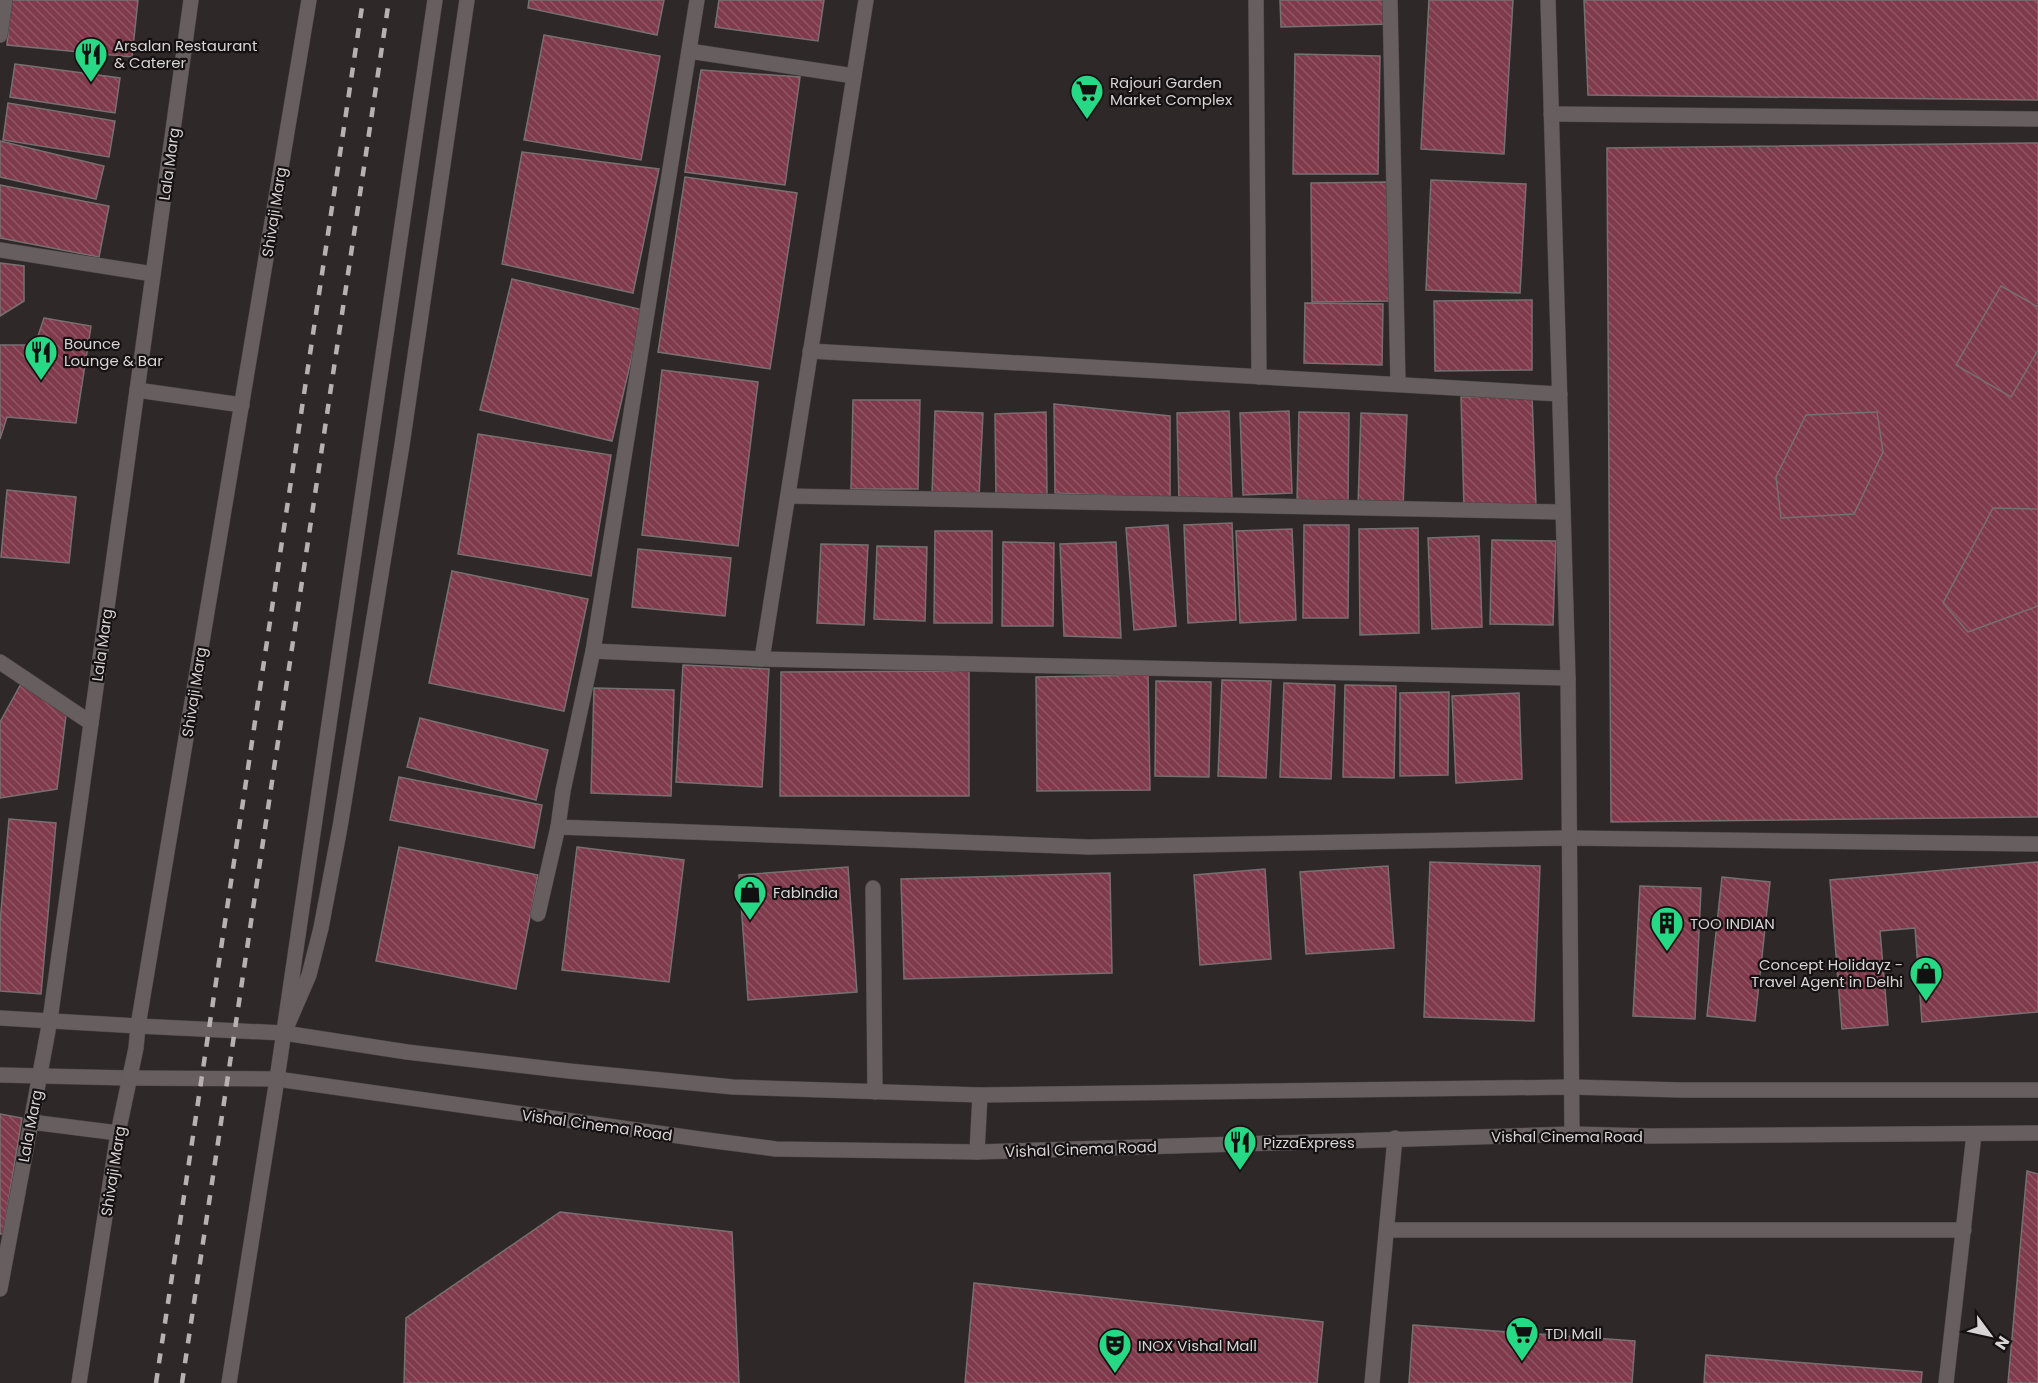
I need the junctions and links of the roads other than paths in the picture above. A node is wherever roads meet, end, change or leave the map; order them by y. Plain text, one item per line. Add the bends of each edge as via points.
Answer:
1 (5, 0) edge
2 (191, 0) edge
3 (309, 0) edge
4 (435, 0) edge
5 (467, 0) edge
6 (697, 0) edge
7 (866, 0) edge
8 (1256, 0) edge
9 (1390, 0) edge
10 (1548, 0) edge
11 (0, 35) edge
12 (689, 51) junction
13 (854, 76) junction
14 (1551, 114) junction
15 (2038, 119) edge
16 (0, 250) edge
17 (153, 274) junction
18 (810, 351) junction
19 (1259, 377) junction
20 (1398, 384) junction
21 (137, 390) junction
22 (1560, 394) junction
23 (242, 405) junction
24 (788, 496) junction
25 (1563, 512) junction
26 (593, 651) junction
27 (762, 659) junction
28 (0, 662) edge
29 (1568, 678) junction
30 (91, 723) junction
31 (558, 827) junction
32 (1569, 838) junction
33 (2038, 844) edge
34 (873, 888) dead end
35 (538, 914) dead end
36 (0, 1018) edge
37 (50, 1020) junction
38 (138, 1026) junction
39 (284, 1033) junction
40 (0, 1075) edge
41 (39, 1076) junction
42 (128, 1078) junction
43 (277, 1079) junction
44 (1571, 1087) junction
45 (2038, 1090) edge
46 (875, 1092) junction
47 (980, 1095) junction
48 (30, 1122) junction
49 (118, 1133) junction
50 (1572, 1134) junction
51 (1974, 1134) junction
52 (2038, 1134) edge
53 (1395, 1138) junction
54 (977, 1152) junction
55 (1387, 1230) junction
56 (1964, 1230) junction
57 (0, 1289) edge
58 (79, 1383) edge
59 (229, 1383) edge
60 (1372, 1383) edge
61 (1946, 1383) edge

1 - 11 street
2 - 17 street, Lala Marg
3 - 23 street, Shivaji Marg
4 - 39 street
5 - 39 street via 402,445 338,838 309,975
6 - 12 street
7 - 13 street
8 - 19 street
9 - 20 street
10 - 14 street
12 - 13 street
12 - 26 street
13 - 18 street
14 - 15 street
14 - 22 street
16 - 17 street
17 - 21 street, Lala Marg
18 - 19 street
18 - 24 street
19 - 20 street
20 - 22 street
21 - 23 street
21 - 30 street, Lala Marg
22 - 25 street
23 - 38 street, Shivaji Marg
24 - 25 street
24 - 27 street
25 - 29 street
26 - 27 street
26 - 31 street
27 - 29 street
28 - 30 street
29 - 32 street
30 - 37 street, Lala Marg
31 - 32 street via 1089,847
31 - 35 street
32 - 33 street
32 - 44 street
34 - 46 street
36 - 37 street
37 - 38 street
37 - 41 street, Lala Marg
38 - 39 street
38 - 42 street, Shivaji Marg
39 - 43 street
39 - 46 street via 430,1054 722,1086
40 - 41 street, Vishal Cinema Road
41 - 42 street, Vishal Cinema Road
41 - 48 street, Lala Marg
42 - 43 street, Vishal Cinema Road
42 - 49 street, Shivaji Marg
43 - 54 street, Vishal Cinema Road via 776,1149
43 - 59 street
44 - 45 street
44 - 47 street
44 - 50 street
46 - 47 street
47 - 54 street
48 - 49 street
48 - 57 street, Lala Marg
49 - 58 street, Shivaji Marg
50 - 51 street, Vishal Cinema Road
50 - 53 street, Vishal Cinema Road
51 - 52 street, Vishal Cinema Road
51 - 56 street
53 - 54 street, Vishal Cinema Road
53 - 55 street
55 - 56 street
55 - 60 street
56 - 61 street

